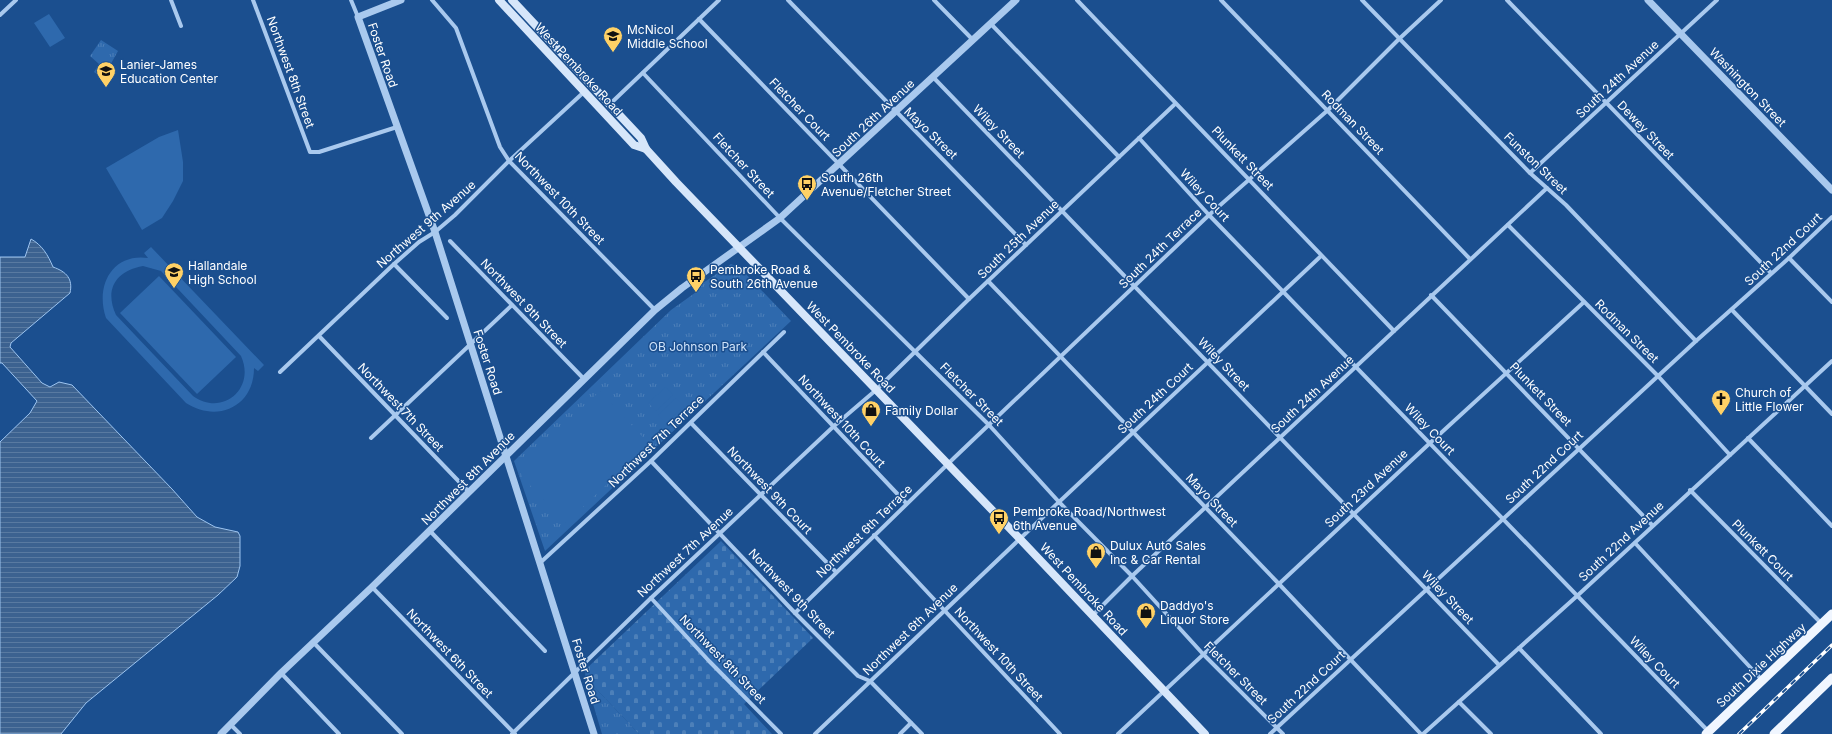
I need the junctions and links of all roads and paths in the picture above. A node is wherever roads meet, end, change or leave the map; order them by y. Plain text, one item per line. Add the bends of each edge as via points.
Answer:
1 (16, 0) edge
2 (171, 0) edge
3 (254, 0) edge
4 (351, 0) edge
5 (401, 0) edge
6 (432, 0) edge
7 (499, 0) edge
8 (512, 0) edge
9 (719, 0) edge
10 (788, 0) edge
11 (934, 0) edge
12 (1016, 0) edge
13 (1077, 0) edge
14 (1221, 0) edge
15 (1362, 0) edge
16 (1441, 0) edge
17 (1507, 0) edge
18 (1648, 0) edge
19 (1717, 0) edge
20 (0, 15) edge
21 (358, 17) junction
22 (699, 19) junction
23 (991, 24) junction
24 (181, 26) dead end
25 (1681, 34) junction
26 (1399, 39) junction
27 (973, 40) junction
28 (643, 73) junction
29 (933, 77) junction
30 (585, 92) junction
31 (1606, 103) junction
32 (610, 104) junction
33 (1175, 104) junction
34 (1328, 110) junction
35 (896, 112) junction
36 (396, 127) junction
37 (1139, 138) junction
38 (646, 149) junction
39 (1119, 157) junction
40 (509, 161) junction
41 (839, 165) junction
42 (1530, 173) junction
43 (1250, 179) junction
44 (1547, 188) junction
45 (1832, 190) edge
46 (1062, 211) junction
47 (1209, 215) junction
48 (1832, 217) edge
49 (780, 218) junction
50 (1508, 225) junction
51 (435, 232) junction
52 (450, 241) dead end
53 (1026, 245) junction
54 (740, 247) junction
55 (1321, 256) junction
56 (1790, 258) junction
57 (1470, 259) junction
58 (394, 264) junction
59 (1772, 273) junction
60 (988, 281) junction
61 (1135, 286) junction
62 (1283, 292) junction
63 (1431, 295) junction
64 (969, 299) junction
65 (1584, 302) junction
66 (1832, 302) edge
67 (512, 305) junction
68 (656, 310) junction
69 (1732, 310) junction
70 (447, 318) dead end
71 (1394, 331) junction
72 (784, 332) dead end
73 (319, 336) junction
74 (1696, 341) junction
75 (470, 344) junction
76 (763, 352) junction
77 (915, 352) junction
78 (1060, 357) junction
79 (1832, 361) edge
80 (1209, 362) junction
81 (1357, 367) junction
82 (280, 372) dead end
83 (1506, 372) junction
84 (1658, 376) junction
85 (584, 379) junction
86 (1805, 387) junction
87 (876, 390) junction
88 (394, 414) junction
89 (1832, 414) edge
90 (691, 423) junction
91 (989, 425) junction
92 (834, 426) junction
93 (1133, 432) junction
94 (1280, 437) junction
95 (371, 438) dead end
96 (1748, 438) junction
97 (1430, 443) junction
98 (1580, 448) junction
99 (507, 455) junction
100 (1730, 455) junction
101 (651, 461) junction
102 (948, 464) junction
103 (1690, 490) junction
104 (469, 492) junction
105 (761, 496) junction
106 (1059, 502) junction
107 (906, 503) junction
108 (1205, 508) junction
109 (1353, 515) junction
110 (1503, 519) junction
111 (1652, 525) junction
112 (1832, 526) edge
113 (430, 531) junction
114 (720, 533) junction
115 (874, 535) junction
116 (1020, 539) junction
117 (1635, 543) junction
118 (541, 562) junction
119 (836, 572) junction
120 (1132, 576) junction
121 (1279, 584) junction
122 (372, 587) junction
123 (1428, 589) junction
124 (1577, 596) junction
125 (651, 598) junction
126 (944, 611) junction
127 (795, 613) junction
128 (1832, 614) edge
129 (1092, 616) junction
130 (1822, 624) junction
131 (313, 642) junction
132 (1519, 648) junction
133 (545, 651) dead end
134 (1203, 654) junction
135 (1351, 659) junction
136 (1499, 665) junction
137 (575, 672) junction
138 (281, 673) junction
139 (1832, 678) edge
140 (1762, 680) junction
141 (870, 681) junction
142 (1164, 692) junction
143 (1459, 702) junction
144 (911, 723) junction
145 (231, 725) junction
146 (1276, 728) junction
147 (1707, 733) edge
148 (1776, 733) edge
149 (221, 734) edge
150 (240, 734) edge
151 (340, 734) edge
152 (402, 734) edge
153 (514, 734) edge
154 (594, 734) edge
155 (781, 734) edge
156 (815, 734) edge
157 (900, 734) edge
158 (922, 734) edge
159 (1060, 734) edge
160 (1118, 734) edge
161 (1205, 734) edge
162 (1270, 734) edge
163 (1282, 734) edge
164 (1422, 734) edge
165 (1490, 734) edge
166 (1601, 734) edge

1 - 20 street
2 - 24 street
3 - 36 street, Northwest 8th Street via 310,152 319,152
4 - 21 street, Foster Road
5 - 21 street
6 - 40 street, Northwest 10th Street via 456,28 500,147
7 - 30 main road, West Pembroke Road
8 - 32 main road, West Pembroke Road
9 - 22 street
10 - 35 street, Mayo Street
11 - 27 street
12 - 23 street, South 26th Avenue
13 - 33 street, Plunkett Street
14 - 34 street, Rodman Street
15 - 26 street, Funston Street
16 - 26 street, South 24th Terrace
17 - 31 street, Dewey Street
18 - 25 street, Washington Street
19 - 25 street, South 24th Avenue
21 - 36 street, Foster Road
22 - 28 street
22 - 41 street, Fletcher Court
23 - 27 street, South 26th Avenue
23 - 39 street
25 - 31 street, South 24th Avenue
25 - 45 street, Washington Street
26 - 34 street, South 24th Terrace
26 - 42 street, Funston Street
27 - 29 street, South 26th Avenue
28 - 32 street
28 - 49 street, Fletcher Street
29 - 35 street, South 26th Avenue
29 - 46 street, Wiley Street
30 - 38 main road, West Pembroke Road via 634,145
30 - 40 street, Northwest 9th Avenue
31 - 42 street, South 24th Avenue
31 - 59 street, Dewey Street
32 - 38 main road, West Pembroke Road via 641,138
33 - 37 street, South 25th Avenue
33 - 43 street, Plunkett Street
34 - 43 street, South 24th Terrace
34 - 57 street, Rodman Street
35 - 41 street, South 26th Avenue
35 - 53 street, Mayo Street via 905,118
36 - 51 street, Foster Road
37 - 39 street, South 25th Avenue
37 - 47 street, Wiley Court
38 - 54 main road, West Pembroke Road
39 - 46 street, South 25th Avenue
40 - 51 street, Northwest 9th Avenue via 455,216
40 - 68 street, Northwest 10th Street
41 - 49 street, South 26th Avenue
41 - 64 street, Fletcher Court
42 - 44 street, Funston Street
43 - 47 street, South 24th Terrace
43 - 55 street, Plunkett Street
44 - 50 street, South 24th Avenue
44 - 74 street, Funston Street
46 - 53 street, South 25th Avenue
46 - 61 street, Wiley Street
47 - 61 street, South 24th Terrace
47 - 62 street, Wiley Court
48 - 56 street, South 22nd Court
49 - 54 street, South 26th Avenue
49 - 77 street, Fletcher Street
50 - 57 street, South 24th Avenue
50 - 65 street, Rodman Street
51 - 58 street, Northwest 9th Avenue
51 - 75 street, Foster Road
52 - 67 street, Northwest 9th Street
53 - 60 street, South 25th Avenue
54 - 68 street, Northwest 8th Avenue
54 - 87 main road, West Pembroke Road
55 - 62 street, South 24th Court
55 - 71 street, Plunkett Street
56 - 59 street, South 22nd Court
56 - 66 street
57 - 63 street, South 24th Avenue
58 - 70 street
58 - 73 street, Northwest 9th Avenue
59 - 69 street, South 22nd Court
60 - 64 street, South 25th Avenue
60 - 78 street, Mayo Street
61 - 78 street, South 24th Terrace
61 - 80 street, Wiley Street
62 - 80 street, South 24th Court
62 - 81 street, Wiley Court
63 - 71 street, South 24th Avenue
63 - 83 street, Plunkett Street
64 - 77 street, South 25th Avenue
65 - 83 street, South 23rd Avenue
65 - 84 street, Rodman Street
67 - 75 street
67 - 85 street, Northwest 9th Street
68 - 85 street, Northwest 8th Avenue
69 - 74 street, South 22nd Court
69 - 86 street
71 - 81 street, South 24th Avenue
72 - 76 street, Northwest 7th Terrace
73 - 82 street, Northwest 9th Avenue
73 - 88 street, Northwest 7th Street
74 - 84 street, South 22nd Court
75 - 88 street
75 - 99 street, Foster Road
76 - 90 street, Northwest 7th Terrace
76 - 92 street, Northwest 10th Court
77 - 87 street, South 25th Avenue
77 - 91 street, Fletcher Street
78 - 91 street, South 24th Terrace
78 - 93 street, Mayo Street
79 - 86 street, South 22nd Avenue
80 - 93 street, South 24th Court
80 - 94 street, Wiley Street
81 - 94 street, South 24th Avenue
81 - 97 street, Wiley Court
83 - 97 street, South 23rd Avenue
83 - 98 street, Plunkett Street
84 - 98 street, South 22nd Court
84 - 100 street, Rodman Street
85 - 99 street, Northwest 8th Avenue
86 - 89 street
86 - 96 street, South 22nd Avenue
87 - 92 street, Northwest 7th Avenue
87 - 102 main road, West Pembroke Road
88 - 95 street
88 - 104 street, Northwest 7th Street
90 - 101 street, Northwest 7th Terrace
90 - 105 street, Northwest 9th Court
91 - 102 street, South 24th Terrace
91 - 106 street, Fletcher Street
92 - 105 street, Northwest 7th Avenue
92 - 107 street, Northwest 10th Court
93 - 106 street, South 24th Court
93 - 108 street, Mayo Street
94 - 108 street, South 24th Avenue
94 - 109 street, Wiley Street
96 - 100 street, South 22nd Avenue
96 - 112 street
97 - 109 street, South 23rd Avenue
97 - 110 street, Wiley Court
98 - 110 street, South 22nd Court
98 - 111 street, Plunkett Street
99 - 104 street, Northwest 8th Avenue
99 - 118 street, Foster Road
100 - 103 street, South 22nd Avenue
101 - 114 street, Northwest 9th Street
101 - 118 street, Northwest 7th Terrace
102 - 107 street, Northwest 6th Terrace
102 - 116 main road, West Pembroke Road
103 - 111 street, South 22nd Avenue
103 - 130 street, Plunkett Court
104 - 113 street, Northwest 8th Avenue
105 - 114 street, Northwest 7th Avenue
105 - 119 street, Northwest 9th Court
106 - 116 street, South 24th Court
106 - 120 street, Fletcher Street
107 - 115 street, Northwest 6th Terrace
108 - 120 street, South 24th Avenue
108 - 121 street, Mayo Street
109 - 121 street, South 23rd Avenue
109 - 123 street, Wiley Street
110 - 123 street, South 22nd Court
110 - 124 street, Wiley Court
111 - 117 street, South 22nd Avenue
113 - 122 street, Northwest 8th Avenue
113 - 133 street
114 - 125 street, Northwest 7th Avenue
114 - 127 street, Northwest 9th Street
115 - 119 street, Northwest 6th Terrace
115 - 126 street, Northwest 10th Street
116 - 126 street, Northwest 6th Avenue
116 - 129 main road, West Pembroke Road
117 - 124 street, South 22nd Avenue
117 - 140 street
118 - 137 street, Foster Road
119 - 127 street, Northwest 6th Terrace
120 - 129 street, South 24th Avenue
120 - 134 street, Fletcher Street
121 - 134 street, South 23rd Avenue
121 - 135 street, Mayo Street
122 - 131 street, Northwest 8th Avenue
122 - 153 street, Northwest 6th Street
123 - 135 street, South 22nd Court
123 - 136 street, Wiley Street
124 - 132 street, South 22nd Avenue
124 - 147 street, Wiley Court
125 - 137 street, Northwest 7th Avenue
125 - 155 street, Northwest 8th Street
126 - 141 street, Northwest 6th Avenue
126 - 159 street, Northwest 10th Street
127 - 141 street, Northwest 9th Street via 858,676
128 - 130 main road, South Dixie Highway
129 - 142 main road, West Pembroke Road
130 - 140 main road, South Dixie Highway
131 - 138 street, Northwest 8th Avenue
131 - 152 street
132 - 136 street, South 22nd Avenue
132 - 166 street
134 - 142 street, South 23rd Avenue
134 - 146 street, Fletcher Street
135 - 146 street, South 22nd Court
135 - 164 street, Mayo Street
136 - 143 street, South 22nd Avenue
137 - 153 street, Northwest 7th Avenue
137 - 154 street, Foster Road
138 - 145 street, Northwest 8th Avenue
138 - 151 street
139 - 148 main road
140 - 147 main road, South Dixie Highway
141 - 144 street, Northwest 9th Street
141 - 156 street, Northwest 6th Avenue
142 - 160 street, South 23rd Avenue
142 - 161 main road, West Pembroke Road
143 - 164 street, South 22nd Avenue
143 - 165 street
144 - 157 street
144 - 158 street, Northwest 9th Street
145 - 149 street, Northwest 8th Avenue
145 - 150 street
146 - 162 street, South 22nd Court
146 - 163 street, Fletcher Street

